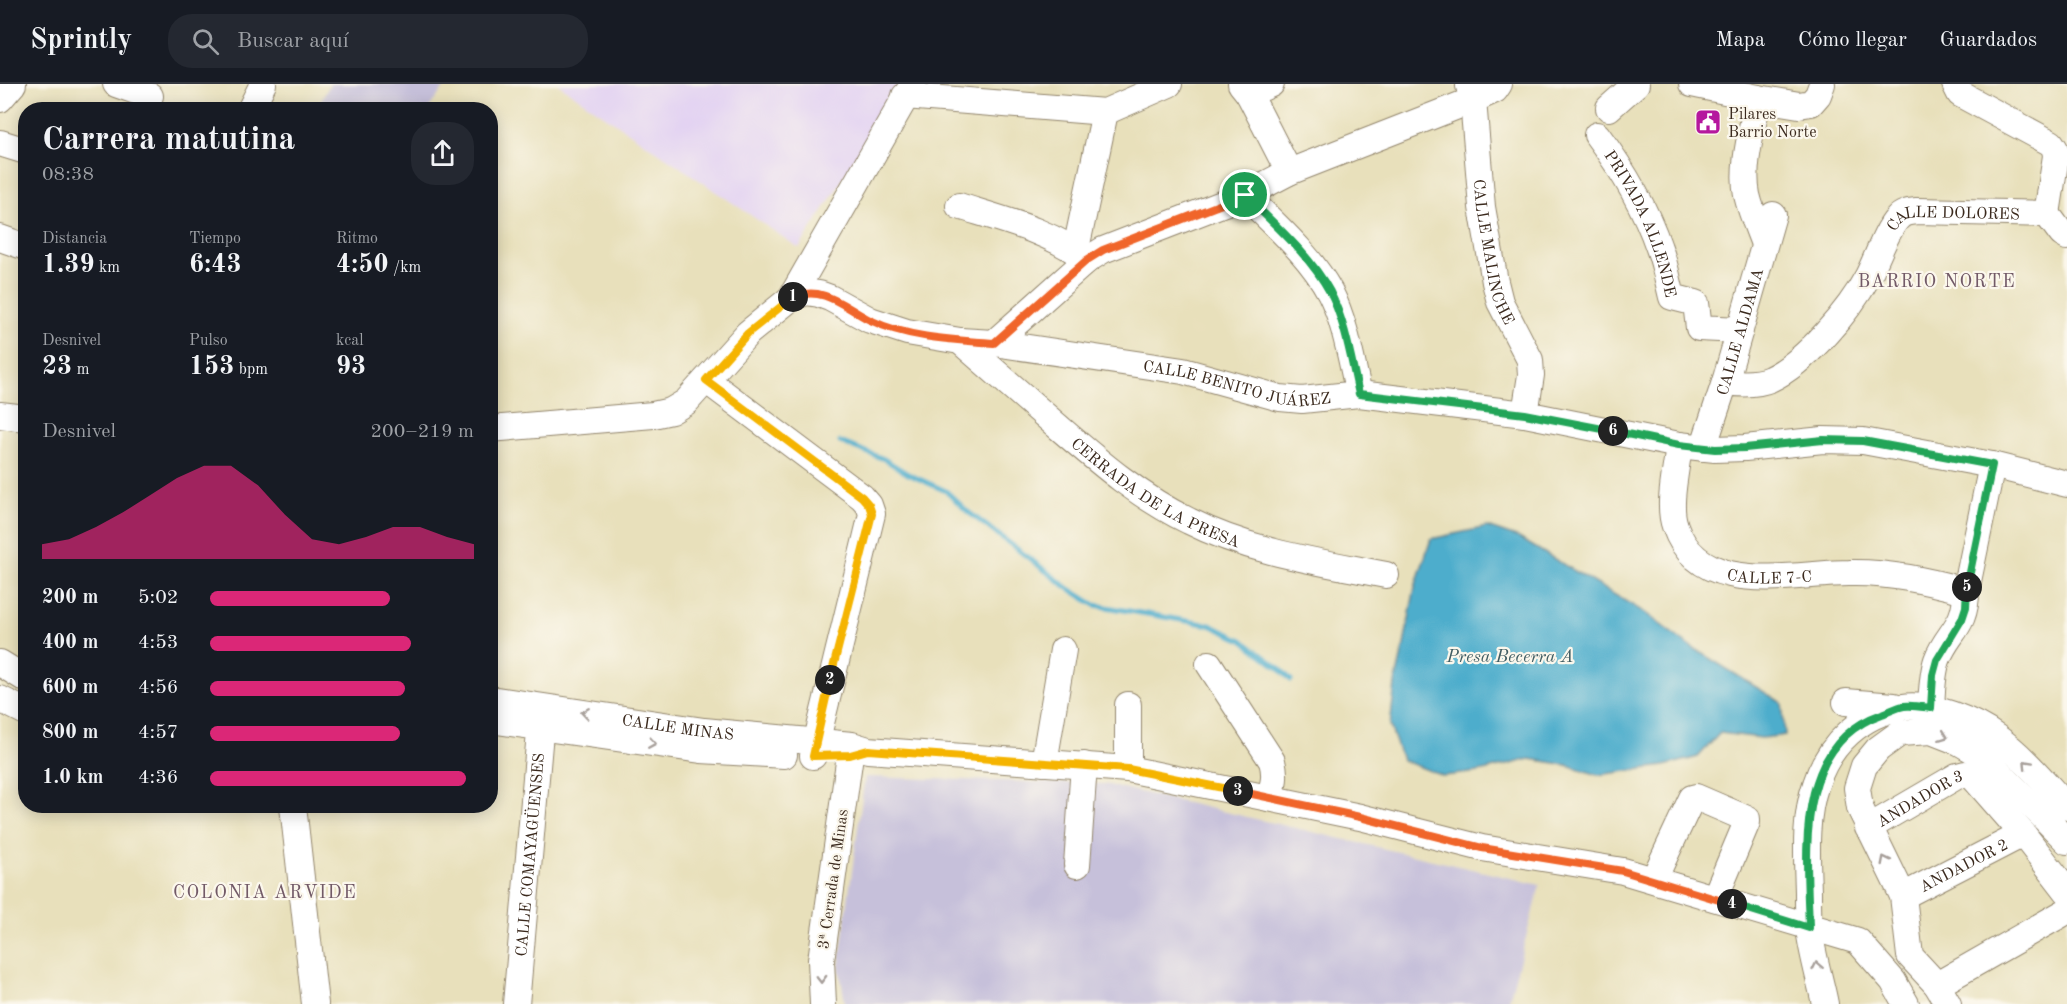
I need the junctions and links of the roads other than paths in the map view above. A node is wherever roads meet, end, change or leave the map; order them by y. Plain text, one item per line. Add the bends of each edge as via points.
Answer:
1 (13, 84) edge
2 (116, 84) edge
3 (263, 84) edge
4 (1169, 84) edge
5 (1500, 84) edge
6 (1636, 84) edge
7 (1692, 84) edge
8 (1822, 84) edge
9 (1955, 84) edge
10 (1254, 87) edge
11 (909, 90) edge
12 (1471, 92) edge
13 (149, 96) edge
14 (1758, 98) junction
15 (0, 99) edge
16 (254, 102) edge
17 (1609, 108) dead end
18 (1105, 112) junction
19 (1597, 135) dead end
20 (0, 143) edge
21 (18, 149) edge
22 (1289, 172) junction
23 (1245, 195) junction
24 (959, 206) dead end
25 (2047, 214) junction
26 (1773, 215) dead end
27 (2067, 237) edge
28 (0, 238) edge
29 (18, 244) edge
30 (1764, 244) junction
31 (1082, 252) junction
32 (791, 298) junction
33 (1740, 330) junction
34 (960, 340) junction
35 (994, 343) junction
36 (706, 380) junction
37 (1725, 382) junction
38 (1359, 394) junction
39 (1525, 414) junction
40 (0, 415) edge
41 (18, 417) edge
42 (498, 428) edge
43 (1691, 446) junction
44 (1992, 465) junction
45 (2067, 484) edge
46 (1386, 575) dead end
47 (1966, 591) junction
48 (1063, 650) dead end
49 (0, 663) edge
50 (1209, 664) dead end
51 (18, 674) edge
52 (0, 699) edge
53 (498, 702) edge
54 (1846, 702) dead end
55 (1128, 705) dead end
56 (1904, 706) junction
57 (18, 708) edge
58 (1931, 708) junction
59 (541, 716) junction
60 (498, 719) edge
61 (814, 749) junction
62 (859, 752) junction
63 (1044, 763) junction
64 (1084, 765) junction
65 (1128, 769) junction
66 (1269, 798) junction
67 (2067, 807) edge
68 (294, 813) edge
69 (1868, 828) junction
70 (2023, 834) junction
71 (2067, 841) edge
72 (1077, 865) dead end
73 (1654, 879) junction
74 (2067, 891) edge
75 (1903, 896) junction
76 (1715, 898) junction
77 (2067, 911) edge
78 (1809, 928) junction
79 (1858, 941) junction
80 (1910, 956) junction
81 (1942, 994) edge
82 (315, 1004) edge
83 (516, 1004) edge
84 (823, 1004) edge
85 (1825, 1004) edge
86 (1906, 1004) edge

1 - 15 street
2 - 13 street
3 - 16 street
4 - 18 street
5 - 12 street via 1495,90
6 - 17 street
7 - 14 street
8 - 14 street via 1811,104
9 - 25 street via 1960,94 2051,143 2056,156
10 - 22 street
11 - 18 street
11 - 32 street
12 - 22 street
12 - 39 street, CALLE MALINCHE via 1482,207 1495,282 1500,302 1530,360
14 - 30 street via 1746,183
18 - 31 street
19 - 33 street, PRIVADA ALLENDE via 1642,207 1659,248 1672,297 1696,303 1699,328
20 - 21 street
22 - 23 street
23 - 31 street via 1120,243
23 - 38 street via 1308,260 1330,292 1343,325
24 - 31 street
25 - 27 street
25 - 37 street, CALLE DOLORES via 1904,212 1896,220 1850,308 1824,336 1769,380 1748,384
26 - 30 street, CALLE ALDAMA
28 - 29 street
30 - 33 street, CALLE ALDAMA
31 - 35 street
32 - 34 street, CALLE BENITO JUÁREZ via 806,292 819,294 890,328
32 - 36 street via 748,333
33 - 37 street, CALLE ALDAMA
34 - 35 street, CALLE BENITO JUÁREZ
34 - 46 street, CERRADA DE LA PRESA via 1096,460 1143,495 1189,522 1291,556
35 - 38 street, CALLE BENITO JUÁREZ via 1183,371 1280,398 1302,400
36 - 42 street via 686,402 671,411
36 - 61 street via 862,497 872,514
37 - 43 street, CALLE ALDAMA
38 - 39 street, CALLE BENITO JUÁREZ
39 - 43 street, CALLE BENITO JUÁREZ
40 - 41 street
43 - 44 street, CALLE BENITO JUÁREZ via 1745,448 1823,440 1863,441
43 - 47 street, CALLE 7-C via 1672,504 1674,524 1680,539 1705,564 1726,574 1748,578 1850,573 1919,579
44 - 45 street, CALLE BENITO JUÁREZ
44 - 47 street
47 - 58 street via 1962,619 1937,660
48 - 63 street
49 - 51 street
50 - 66 street via 1272,761 1275,782
52 - 57 street
53 - 59 street, CALLE MINAS
54 - 56 street
55 - 65 street
56 - 58 street
56 - 78 street via 1869,718 1847,733 1827,757 1815,784 1809,812
67 -> 58 street via 1995,735
59 - 60 street, CALLE MINAS
59 - 61 street, CALLE MINAS via 704,731
59 - 83 street, CALLE COMAYAGÜENSES
61 - 62 street, CALLE MINAS via 852,745
62 - 63 street, CALLE MINAS
62 -> 84 street, 3ª Cerrada de Minas via 821,960
63 - 64 street, CALLE MINAS
64 - 65 street, CALLE MINAS
64 - 72 street
65 - 66 street, CALLE MINAS
66 - 73 street, CALLE MINAS via 1482,848
68 - 82 street
69 - 70 street, ANDADOR 3 via 1965,774 1973,777
69 -> 71 street via 1857,788 1864,766 1878,749 1900,733 1932,731 1983,756
75 -> 69 street
70 - 74 street
70 - 75 street, ANDADOR 2
73 - 76 street, CALLE MINAS
73 - 76 street via 1692,798 1696,797 1744,816 1747,822
75 - 80 street
76 - 78 street, CALLE MINAS
77 - 81 street
78 - 79 street, CALLE MINAS
85 -> 78 street
79 - 80 street, CALLE MINAS
79 - 86 street via 1893,981
80 - 81 street

